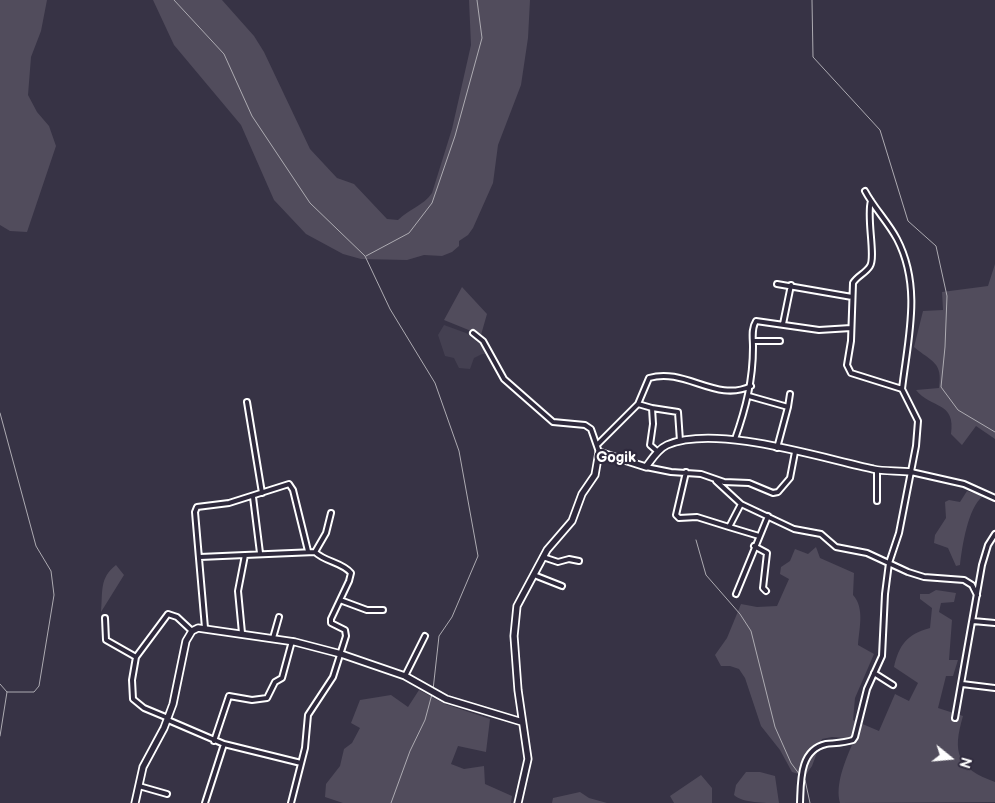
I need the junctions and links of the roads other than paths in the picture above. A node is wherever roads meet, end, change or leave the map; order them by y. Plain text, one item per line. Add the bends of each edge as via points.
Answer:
1 (865, 191) dead end
2 (871, 201) junction
3 (778, 284) dead end
4 (791, 286) junction
5 (852, 297) junction
6 (783, 324) junction
7 (851, 328) junction
8 (473, 333) dead end
9 (753, 341) junction
10 (780, 341) dead end
11 (751, 386) junction
12 (902, 389) junction
13 (790, 394) dead end
14 (749, 396) junction
15 (247, 402) dead end
16 (638, 404) junction
17 (788, 407) junction
18 (652, 408) junction
19 (735, 439) junction
20 (680, 441) junction
21 (598, 444) junction
22 (777, 448) junction
23 (599, 452) junction
24 (658, 452) junction
25 (795, 452) junction
26 (646, 467) junction
27 (876, 470) junction
28 (686, 472) junction
29 (911, 472) junction
30 (716, 481) junction
31 (262, 493) junction
32 (253, 496) junction
33 (995, 498) edge
34 (877, 501) dead end
35 (741, 504) junction
36 (331, 513) dead end
37 (768, 516) junction
38 (729, 527) junction
39 (995, 534) edge
40 (759, 536) junction
41 (754, 546) junction
42 (308, 551) junction
43 (315, 552) junction
44 (260, 553) junction
45 (245, 555) junction
46 (200, 557) junction
47 (543, 557) junction
48 (579, 561) dead end
49 (889, 563) junction
50 (534, 576) junction
51 (562, 586) dead end
52 (766, 591) dead end
53 (736, 594) dead end
54 (978, 595) junction
55 (340, 600) junction
56 (384, 610) dead end
57 (279, 617) dead end
58 (105, 618) dead end
59 (973, 621) junction
60 (995, 623) edge
61 (205, 628) junction
62 (192, 631) junction
63 (242, 633) junction
64 (425, 636) dead end
65 (274, 638) junction
66 (292, 641) junction
67 (341, 654) junction
68 (136, 657) junction
69 (874, 672) junction
70 (405, 676) junction
71 (962, 684) junction
72 (893, 685) dead end
73 (995, 688) edge
74 (955, 718) dead end
75 (168, 719) junction
76 (522, 722) junction
77 (214, 741) junction
78 (224, 744) junction
79 (301, 763) junction
80 (139, 786) junction
81 (167, 794) dead end
82 (134, 803) edge
83 (205, 803) edge
84 (290, 803) edge
85 (518, 803) edge
86 (800, 803) edge

1 - 2 street
2 - 5 street via 869,238 872,258 869,267 853,283
2 - 12 street via 896,239 909,270 913,300
3 - 4 street
4 - 5 street
4 - 6 street
5 - 7 street
6 - 7 street via 819,330
6 - 9 street via 756,321 752,330
7 - 12 street via 846,365 849,372
8 - 21 street via 483,341 504,379 553,422 588,426
9 - 10 street
9 - 11 street
11 - 14 street
11 - 16 street via 742,391 728,391 709,388 674,375 662,375 646,381
12 - 29 street via 918,421
13 - 17 street
14 - 17 street
14 - 19 street
15 - 31 street
16 - 18 street
16 - 21 street
17 - 22 street
18 - 20 street via 678,412
18 - 24 street via 650,445
19 - 20 street
19 - 22 street
20 - 24 street via 666,445
21 - 23 street
22 - 25 street
23 - 26 street
23 - 47 street via 595,475 582,494 572,521
24 - 26 street
25 - 27 street
25 - 30 street via 790,478 778,492 749,483
26 - 28 street
27 - 29 street
27 - 34 street
28 - 30 street
28 - 38 street via 677,517 697,517
29 - 33 street via 964,484
29 - 49 street
30 - 35 street
31 - 32 street
31 - 42 street via 286,484 291,486
32 - 44 street
32 - 46 street via 197,507
35 - 37 street
35 - 38 street
36 - 43 street via 326,533
37 - 40 street
37 - 49 street via 794,529 821,534 836,547 867,553
38 - 40 street
39 - 54 street via 986,551
40 - 41 street
41 - 52 street via 767,553 763,588
41 - 53 street
42 - 43 street
42 - 44 street
43 - 55 street via 346,568 350,574
44 - 45 street
45 - 46 street
45 - 63 street via 238,591
46 - 61 street
47 - 48 street via 558,562
47 - 50 street
49 - 54 street via 924,577 964,580
49 - 69 street via 883,650
50 - 51 street
50 - 76 street via 517,606 515,624
54 - 59 street
55 - 56 street via 367,610
55 - 67 street via 331,621 346,631
57 - 65 street
58 - 68 street via 106,640
59 - 60 street
59 - 71 street
61 - 62 street
61 - 63 street
62 - 68 street via 177,617 168,614
62 - 75 street via 182,652 178,688
63 - 65 street
64 - 70 street
65 - 66 street
66 - 67 street
66 - 77 street via 282,678 275,682 267,698 252,700 229,696
67 - 70 street
67 - 79 street via 330,683 308,715
68 - 75 street via 133,699
69 - 72 street
69 - 86 street via 856,737 814,750 801,774
70 - 76 street via 432,692
71 - 73 street
71 - 74 street
75 - 77 street
75 - 80 street via 150,751
76 - 85 street via 528,758
77 - 78 street
78 - 79 street
78 - 83 street
79 - 84 street
80 - 81 street
80 - 82 street

